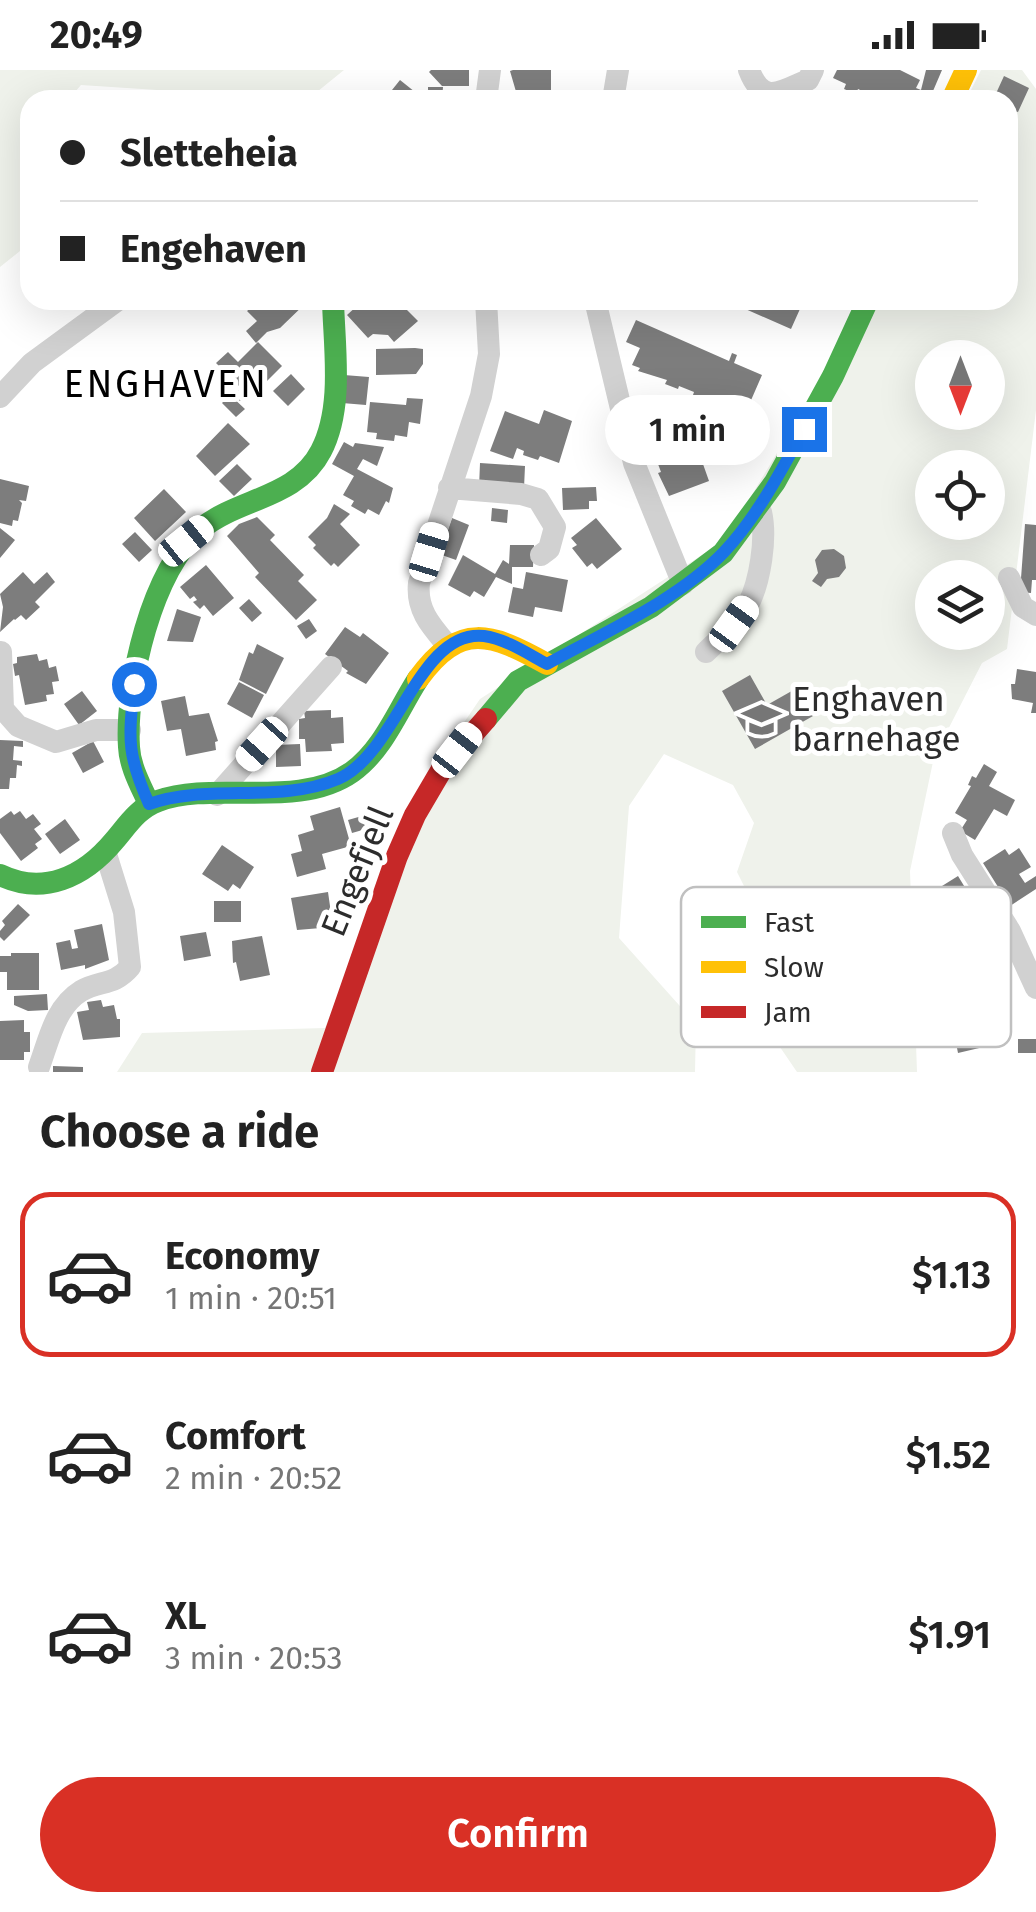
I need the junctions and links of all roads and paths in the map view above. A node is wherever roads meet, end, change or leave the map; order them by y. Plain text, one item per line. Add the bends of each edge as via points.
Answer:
1 (813, 70) edge
2 (782, 90) edge
3 (104, 310) edge
4 (333, 310) edge
5 (487, 310) edge
6 (597, 310) edge
7 (863, 310) edge
8 (0, 397) edge
9 (449, 488) junction
10 (756, 509) junction
11 (541, 555) dead end
12 (1009, 578) dead end
13 (683, 584) junction
14 (1036, 615) edge
15 (448, 646) junction
16 (2, 652) edge
17 (706, 652) dead end
18 (547, 664) junction
19 (331, 667) dead end
20 (130, 730) junction
21 (217, 795) junction
22 (149, 804) junction
23 (952, 833) dead end
24 (105, 851) junction
25 (0, 875) edge
26 (982, 887) edge
27 (1011, 933) edge
28 (1036, 988) edge
29 (39, 1068) dead end
30 (322, 1072) edge

1 - 2 street via 808,80
3 - 8 street via 32,363
4 - 20 street via 331,413 320,453 294,482 204,526 176,553 146,635
5 - 9 street via 489,354 481,396
6 - 13 street via 634,463
7 - 10 street, Engefjell
9 - 11 street via 538,499 555,527
9 - 15 street via 417,599
10 - 13 street, Engefjell via 723,553
10 - 17 street via 762,512 764,544 749,604
12 - 14 street via 1023,607
13 - 18 street, Engefjell
15 - 18 street via 482,636
15 - 21 street via 429,664 378,747 347,775 308,787
16 - 20 street via 3,709 18,726 56,742 96,730
18 - 30 street, Engefjell via 518,680 490,712 442,769 415,816
19 - 21 street
20 - 22 street via 133,768
21 - 22 street
22 - 24 street
23 - 26 street
24 - 25 street via 58,883 32,886
24 - 29 street via 124,912 130,967 120,979 82,990 65,1005
27 - 28 street

